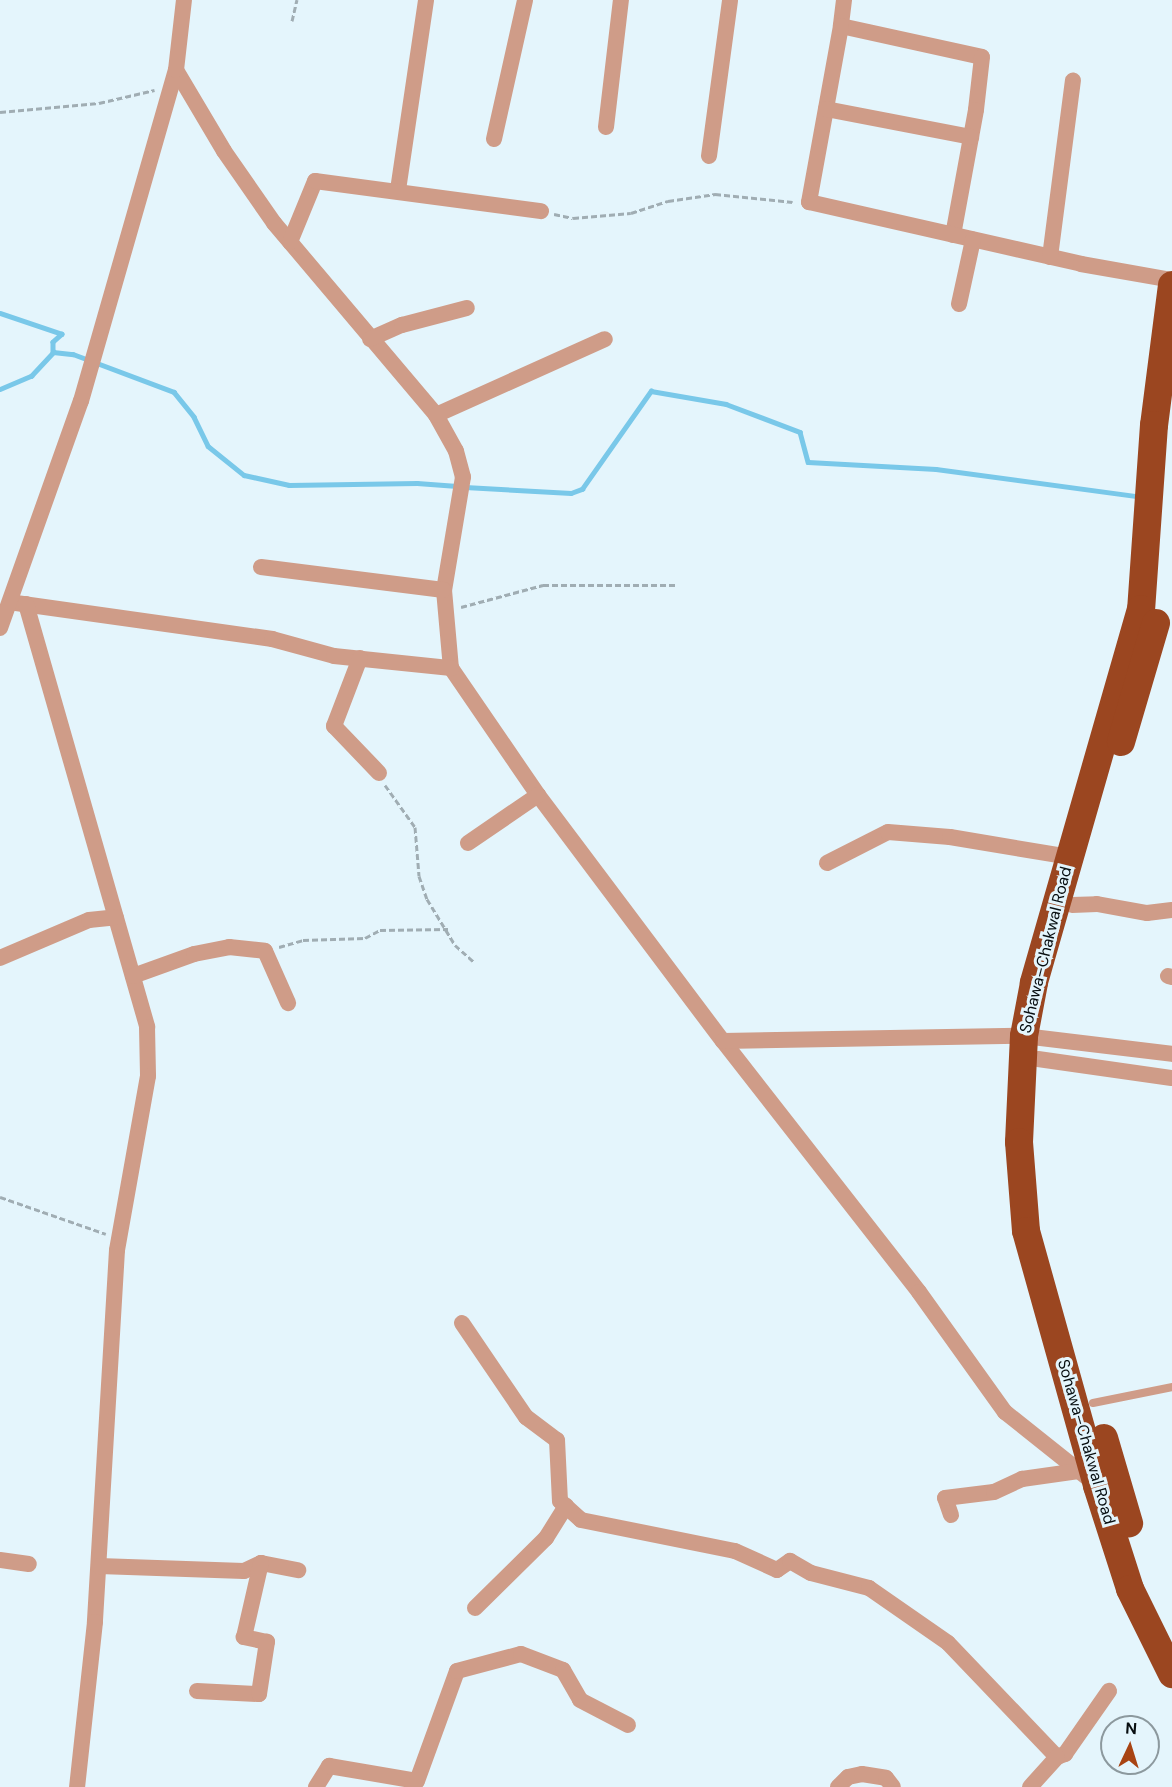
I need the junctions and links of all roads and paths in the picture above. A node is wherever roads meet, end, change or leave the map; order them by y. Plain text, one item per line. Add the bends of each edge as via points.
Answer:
1 (184, 0) edge
2 (297, 0) edge
3 (426, 0) edge
4 (525, 0) edge
5 (621, 0) edge
6 (730, 0) edge
7 (844, 0) edge
8 (292, 21) dead end
9 (841, 26) junction
10 (176, 70) junction
11 (1073, 80) dead end
12 (171, 87) junction
13 (826, 110) junction
14 (0, 112) edge
15 (606, 127) dead end
16 (971, 136) junction
17 (494, 139) dead end
18 (710, 156) dead end
19 (398, 190) junction
20 (809, 202) junction
21 (541, 211) joint
22 (953, 235) junction
23 (973, 240) junction
24 (290, 242) junction
25 (1050, 257) junction
26 (1172, 279) edge
27 (1172, 285) edge
28 (959, 304) dead end
29 (467, 308) dead end
30 (370, 339) junction
31 (605, 339) dead end
32 (1172, 400) edge
33 (436, 415) junction
34 (261, 567) dead end
35 (678, 585) dead end
36 (444, 590) junction
37 (9, 602) junction
38 (26, 604) junction
39 (445, 612) junction
40 (0, 628) edge
41 (360, 658) junction
42 (451, 668) junction
43 (379, 773) joint
44 (538, 795) junction
45 (468, 843) dead end
46 (1069, 857) junction
47 (827, 863) dead end
48 (1072, 905) junction
49 (1172, 910) edge
50 (116, 917) junction
51 (448, 929) junction
52 (265, 951) junction
53 (0, 958) edge
54 (474, 962) dead end
55 (133, 976) junction
56 (288, 1003) dead end
57 (723, 1041) junction
58 (1034, 1044) junction
59 (1172, 1054) edge
60 (1172, 1078) edge
61 (0, 1197) edge
62 (119, 1239) junction
63 (462, 1323) dead end
64 (1172, 1387) edge
65 (1093, 1403) junction
66 (1088, 1478) junction
67 (566, 1506) junction
68 (951, 1515) dead end
69 (0, 1560) edge
70 (261, 1563) junction
71 (29, 1564) dead end
72 (99, 1566) junction
73 (298, 1570) dead end
74 (475, 1608) dead end
75 (1172, 1635) edge
76 (1172, 1674) edge
77 (197, 1691) dead end
78 (1109, 1691) dead end
79 (628, 1725) dead end
80 (1057, 1757) junction
81 (77, 1787) edge
82 (316, 1787) edge
83 (838, 1787) edge
84 (892, 1787) edge
85 (1030, 1787) edge

1 - 10 street
2 - 8 path
3 - 19 street
4 - 17 street
5 - 15 street
6 - 18 street
7 - 9 street
9 - 13 street
9 - 16 street via 982,57
10 - 12 street
10 - 24 street via 224,151
11 - 25 street
12 - 14 path via 99,104
12 - 37 street via 90,370
13 - 16 street
13 - 20 street
16 - 22 street
19 - 21 street
19 - 24 street via 315,181
20 - 21 path via 715,194 668,201 630,213 573,218
20 - 22 street
22 - 23 street
23 - 25 street
23 - 28 street
24 - 30 street
25 - 26 street
27 - 46 highway, Sohawa–Chakwal Road via 1154,425 1141,609
29 - 30 street via 402,325
30 - 33 street
31 - 33 street
32 - 48 highway via 1165,565 1157,619
33 - 36 street via 456,451 463,477
34 - 36 street
35 - 39 path via 543,585
36 - 39 street
37 - 38 street
37 - 40 street
38 - 41 street via 272,639 334,656
38 - 50 street
39 - 42 street
41 - 42 street
41 - 43 street via 334,726
42 - 44 street
43 - 51 path via 388,793 414,827 419,876 427,899
44 - 45 street
44 - 57 street
46 - 47 street via 888,832
46 - 58 highway, Sohawa–Chakwal Road
48 - 49 street via 1097,904 1147,913
48 - 58 highway
50 - 53 street via 89,920
50 - 55 street
51 - 52 path via 380,930 364,938 303,940
51 - 54 path via 455,945
52 - 55 street via 229,947 194,954
52 - 56 street
55 - 62 street via 147,1027 148,1076
57 - 58 street
57 - 66 street via 919,1292 1005,1412
58 - 59 street
58 - 60 street
58 - 65 highway via 1037,1140 1046,1228
58 - 66 highway, Sohawa–Chakwal Road via 1019,1142 1026,1231
61 - 62 path
62 - 72 street
63 - 67 street via 526,1417 557,1440 560,1501
64 - 65 lane
65 - 75 highway via 1147,1584
66 - 68 street via 1022,1479 994,1492 945,1498
66 - 76 highway, Sohawa–Chakwal Road via 1131,1588
67 - 74 street via 546,1538
67 - 80 street via 581,1520 735,1551 777,1570 790,1560 811,1573 869,1588 948,1643
69 - 71 street
70 - 72 street via 244,1571
70 - 73 street
70 - 77 street via 244,1637 267,1642 259,1694
72 - 81 street
78 - 80 street via 1065,1754
79 - 82 street via 580,1700 563,1670 521,1654 457,1671 417,1781 329,1766
80 - 85 street
83 - 84 street via 848,1778 862,1774 886,1778

